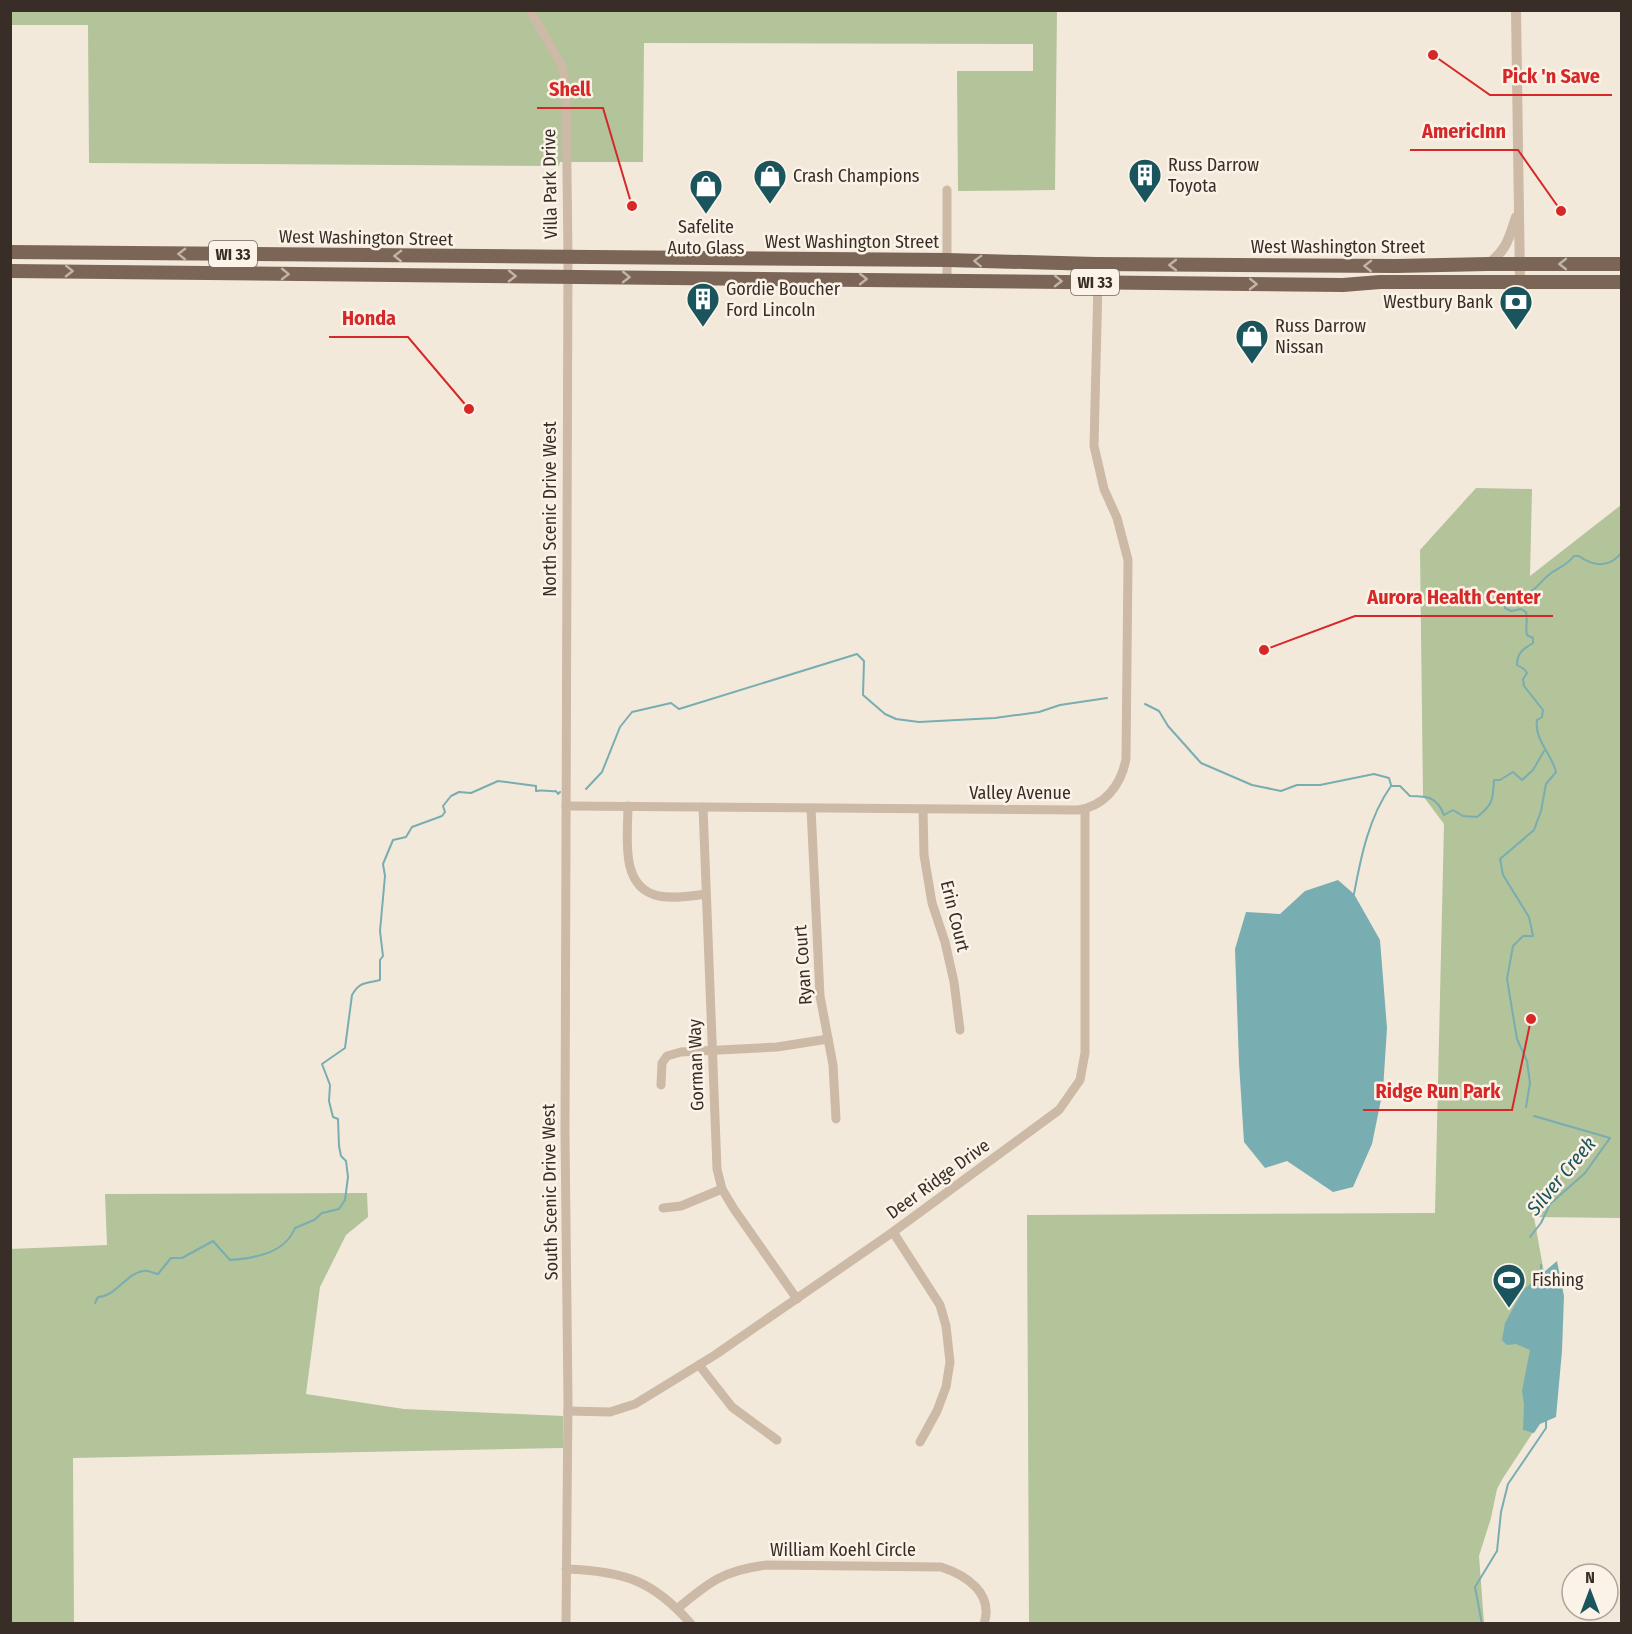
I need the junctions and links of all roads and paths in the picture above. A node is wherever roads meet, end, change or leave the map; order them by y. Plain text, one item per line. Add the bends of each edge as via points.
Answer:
1 (530, 10) edge
2 (1516, 10) edge
3 (947, 190) dead end
4 (1518, 208) junction
5 (10, 252) edge
6 (568, 258) junction
7 (947, 260) junction
8 (1096, 264) junction
9 (1488, 264) junction
10 (1520, 264) junction
11 (1622, 264) edge
12 (10, 271) edge
13 (568, 277) junction
14 (947, 279) junction
15 (1520, 281) junction
16 (1098, 282) junction
17 (1622, 282) edge
18 (566, 760) joint
19 (566, 806) junction
20 (627, 806) junction
21 (703, 807) junction
22 (811, 808) junction
23 (923, 809) junction
24 (1085, 809) junction
25 (706, 894) junction
26 (960, 1030) dead end
27 (828, 1039) junction
28 (712, 1049) junction
29 (661, 1085) dead end
30 (836, 1119) dead end
31 (722, 1189) junction
32 (663, 1208) dead end
33 (893, 1232) junction
34 (797, 1299) junction
35 (699, 1365) junction
36 (568, 1411) junction
37 (777, 1440) dead end
38 (920, 1442) dead end
39 (567, 1569) junction
40 (677, 1609) junction
41 (566, 1623) edge
42 (692, 1623) edge
43 (984, 1623) edge

1 - 6 street, Villa Park Drive via 562,66 566,87
2 - 4 street
3 - 7 street
4 - 9 street via 1506,246
4 - 10 street
6 -> 5 main road, West Washington Street / WI 33
6 - 7 main road, West Washington Street / WI 33
6 - 13 street, North Scenic Drive West
8 -> 7 main road, West Washington Street / WI 33
7 - 14 street
9 -> 8 main road, West Washington Street / WI 33
8 - 16 street, Valley Avenue
9 - 10 main road, West Washington Street / WI 33
11 -> 10 main road, West Washington Street / WI 33
10 - 15 street
12 -> 13 main road, West Washington Street / WI 33
13 -> 14 main road, West Washington Street / WI 33
13 - 18 street, North Scenic Drive West
14 -> 16 main road, West Washington Street / WI 33
16 -> 15 main road, West Washington Street / WI 33 via 1343,285
15 - 17 main road, West Washington Street / WI 33
16 - 24 street, Valley Avenue via 1094,446 1128,560 1126,759 1124,771 1108,796
18 - 19 street, South Scenic Drive West
19 - 20 street, Valley Avenue
19 - 36 street, South Scenic Drive West
20 - 21 street, Valley Avenue
20 - 25 street via 628,864 636,881 658,896
21 - 22 street, Valley Avenue
21 - 25 street, Gorman Way
22 - 23 street, Valley Avenue
22 - 27 street, Ryan Court via 820,996
23 - 24 street, Valley Avenue
23 - 26 street, Erin Court via 924,855 932,903 952,972
24 - 33 street, Deer Ridge Drive via 1085,1053 1080,1080 1059,1110
25 - 28 street, Gorman Way
27 - 28 street via 777,1047
27 - 30 street, Ryan Court
28 - 29 street via 667,1056 662,1063
28 - 31 street, Gorman Way via 717,1170
31 - 32 street via 681,1206
31 - 34 street, Gorman Way
33 - 34 street, Deer Ridge Drive
33 - 38 street via 940,1305 946,1326 950,1362 946,1387
34 - 35 street, Deer Ridge Drive
35 - 36 street, Deer Ridge Drive via 635,1404 610,1412
35 - 37 street via 732,1407
36 - 39 street, South Scenic Drive West
39 - 40 street via 619,1574 648,1586
39 - 41 street, South Scenic Drive West
40 - 42 street
40 - 43 street, William Koehl Circle via 714,1579 748,1567 941,1567 974,1583 985,1606

